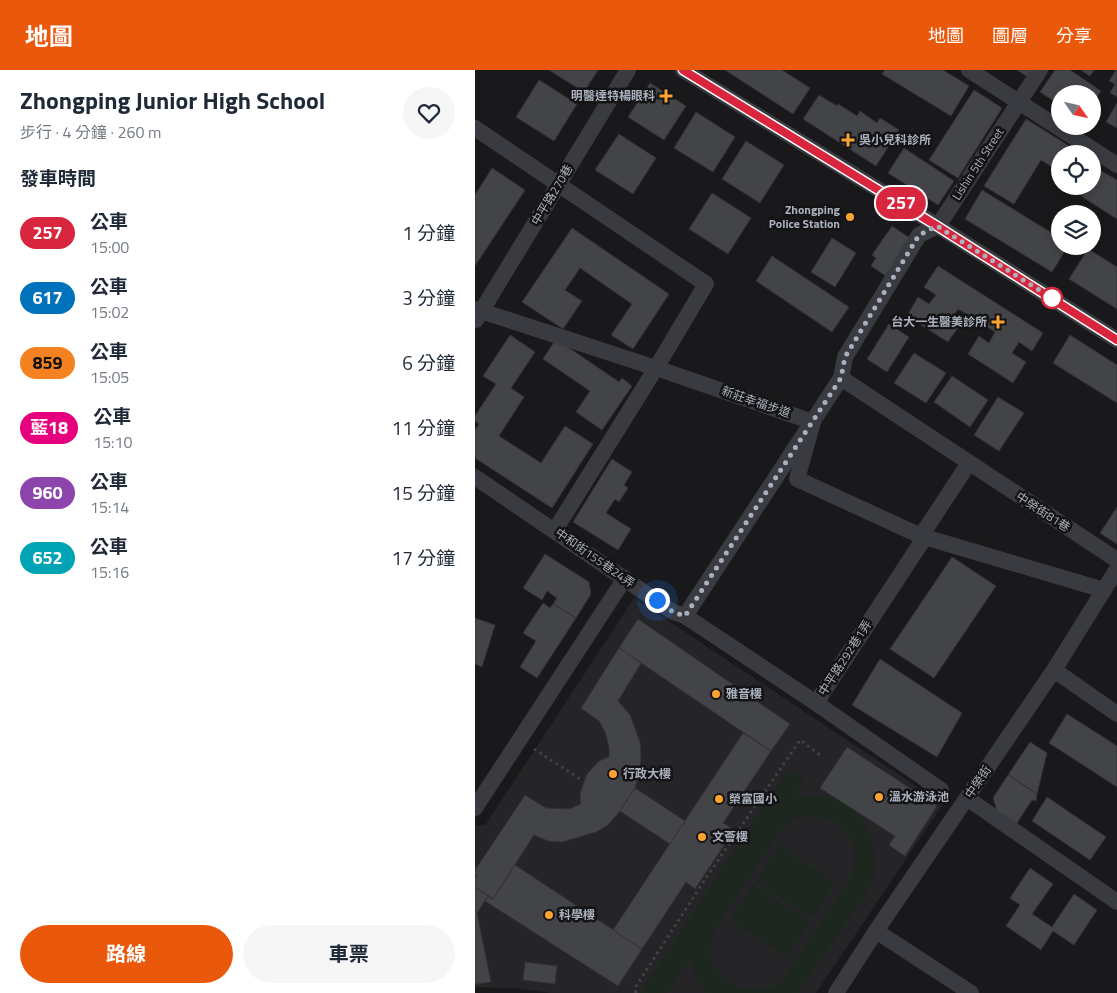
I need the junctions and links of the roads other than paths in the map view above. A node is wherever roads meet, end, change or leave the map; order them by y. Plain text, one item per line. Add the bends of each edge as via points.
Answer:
1 (628, 70) edge
2 (683, 70) edge
3 (969, 70) edge
4 (1040, 70) edge
5 (700, 75) edge
6 (1019, 102) junction
7 (475, 128) edge
8 (1117, 165) edge
9 (558, 185) junction
10 (937, 226) junction
11 (477, 314) edge
12 (1117, 340) edge
13 (657, 368) junction
14 (841, 378) junction
15 (813, 422) junction
16 (969, 463) junction
17 (475, 477) edge
18 (555, 530) junction
19 (923, 537) junction
20 (1117, 560) edge
21 (1117, 569) edge
22 (625, 578) junction
23 (1104, 590) junction
24 (685, 616) junction
25 (1054, 670) junction
26 (816, 703) junction
27 (1117, 714) edge
28 (941, 790) dead end
29 (974, 803) dead end
30 (475, 808) edge
31 (1117, 902) edge
32 (876, 931) junction
33 (954, 988) edge
34 (836, 993) edge
35 (971, 993) edge

1 - 9 street, 中平路270巷
2 - 5 street
3 - 6 street
4 - 6 street, Lishin 5th Street
5 - 10 street
6 - 8 street
6 - 10 street, Lishin 5th Street
7 - 9 street
9 - 11 street, 中平路270巷
9 - 13 street via 706,284
10 - 12 street
10 - 14 street via 919,235 845,357
11 - 13 street, 新莊幸福步道
13 - 15 street, 新莊幸福步道
13 - 18 street
14 - 15 street
14 - 16 street
15 - 19 street via 797,479
15 - 24 street
16 - 19 street, 中平路292巷1弄
16 - 20 street, 中榮街81巷
17 - 18 street, 中和街155巷24弄
18 - 22 street, 中和街155巷24弄
19 - 23 street
19 - 26 street, 中平路292巷1弄
21 - 23 street, 中榮街
22 - 24 street, 中和街155巷24弄 via 673,612
22 - 30 street
23 - 25 street, 中榮街
24 - 26 street, 中和街155巷24弄
25 - 27 street
25 - 32 street, 中榮街
26 - 28 street, 中平路292巷1弄
29 - 31 street
32 - 33 street
32 - 34 street, 中榮街
33 - 35 street

